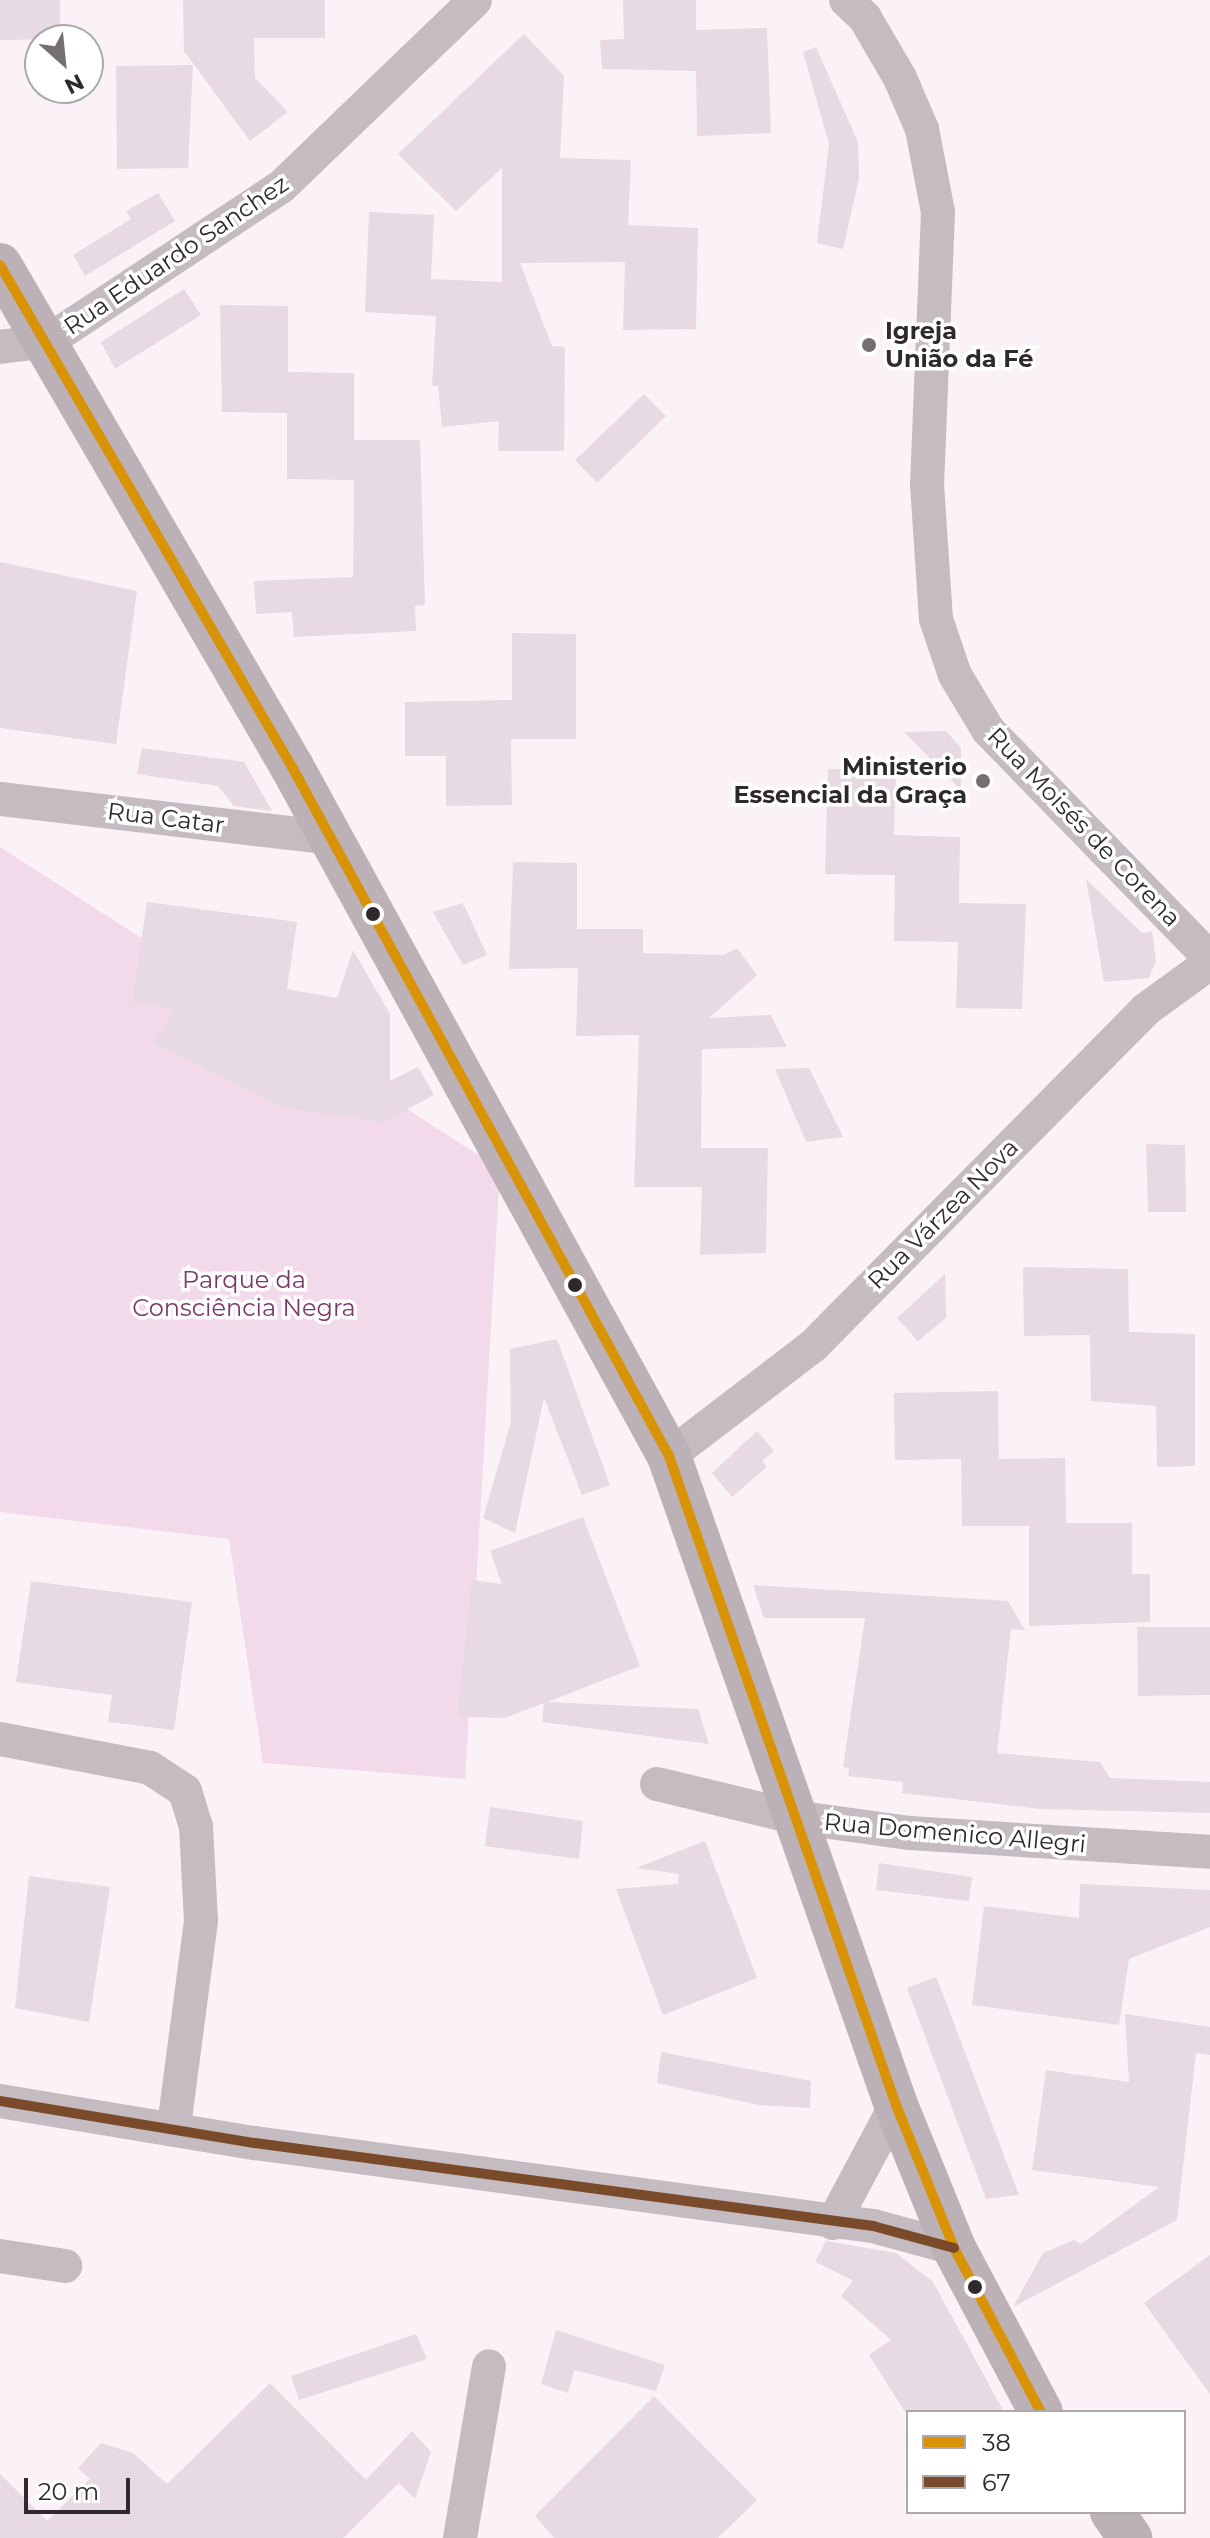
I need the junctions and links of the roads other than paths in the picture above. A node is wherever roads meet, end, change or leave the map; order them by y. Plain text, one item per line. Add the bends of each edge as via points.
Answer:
1 (475, 0) edge
2 (846, 0) edge
3 (0, 265) edge
4 (48, 341) junction
5 (0, 347) edge
6 (0, 799) edge
7 (332, 838) junction
8 (1210, 960) edge
9 (669, 1456) junction
10 (0, 1739) edge
11 (657, 1784) dead end
12 (794, 1817) junction
13 (1210, 1852) edge
14 (0, 2101) edge
15 (896, 2105) junction
16 (174, 2126) junction
17 (833, 2223) junction
18 (954, 2248) junction
19 (0, 2256) edge
20 (65, 2266) dead end
21 (489, 2366) dead end
22 (1040, 2410) edge
23 (1113, 2514) edge
24 (460, 2538) edge
25 (1130, 2538) edge

1 - 4 street, Rua Eduardo Sanchez via 281,187
2 - 8 street, Rua Moisés de Corena via 865,18 900,78 922,129 938,212 927,484 936,619 955,675 988,730
3 - 4 street
4 - 5 street
4 - 7 street
6 - 7 street, Rua Catar
7 - 9 street
8 - 9 street, Rua Várzea Nova via 1145,1010 813,1346
9 - 12 street
10 - 16 street via 150,1768 185,1791 196,1826 201,1921
11 - 12 street, Rua Domenico Allegri
12 - 13 street, Rua Domenico Allegri via 910,1833
12 - 15 street
14 - 16 street
15 - 17 street
15 - 18 street
16 - 17 street via 255,2143
17 - 18 street via 899,2230
18 - 22 street
19 - 20 street
21 - 24 street
23 - 25 street

